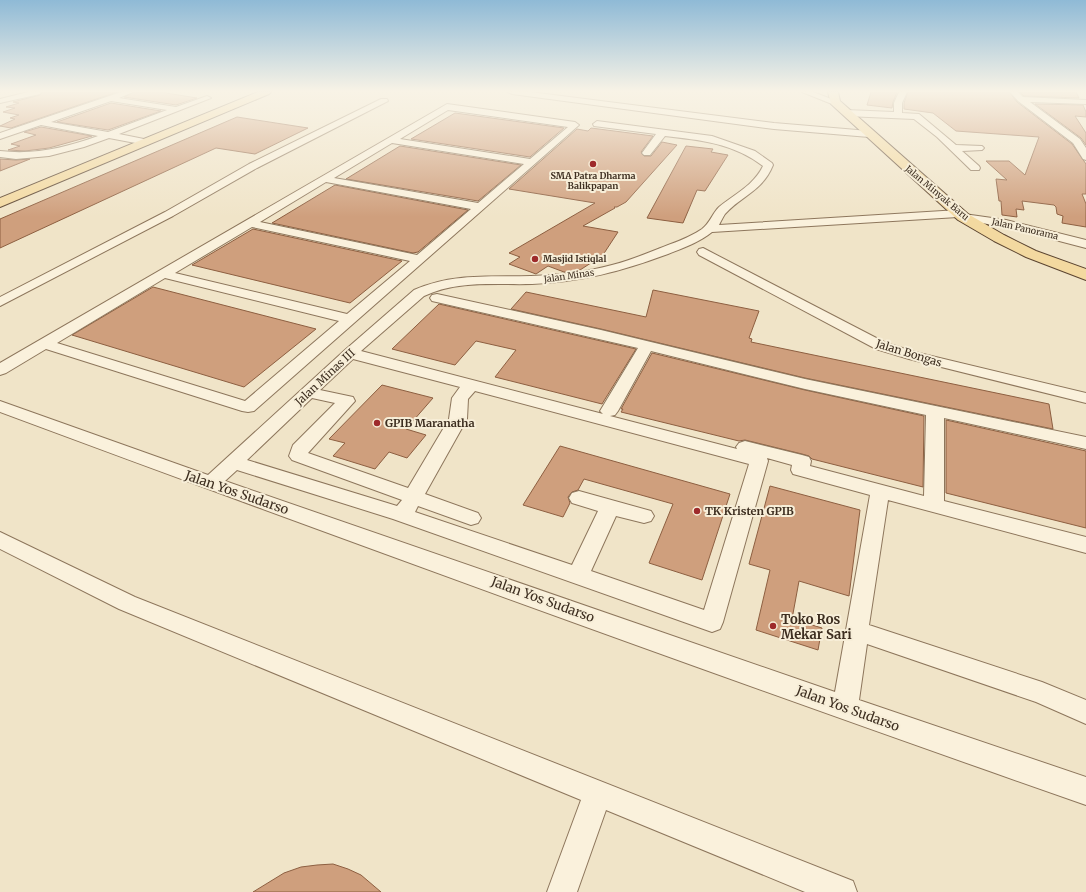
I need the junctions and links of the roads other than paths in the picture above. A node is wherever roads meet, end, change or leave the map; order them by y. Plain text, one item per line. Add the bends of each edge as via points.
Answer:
1 (96, 134) edge
2 (114, 134) edge
3 (159, 134) edge
4 (317, 134) edge
5 (402, 134) edge
6 (565, 134) edge
7 (662, 134) edge
8 (674, 134) edge
9 (862, 134) edge
10 (869, 134) joint
11 (937, 134) edge
12 (1071, 134) edge
13 (108, 136) junction
14 (391, 140) junction
15 (140, 141) junction
16 (1082, 141) edge
17 (954, 148) junction
18 (979, 148) dead end
19 (647, 153) dead end
20 (0, 154) edge
21 (1086, 157) edge
22 (532, 162) junction
23 (976, 168) dead end
24 (325, 179) junction
25 (0, 195) edge
26 (0, 203) edge
27 (480, 207) junction
28 (961, 215) junction
29 (250, 223) junction
30 (1006, 224) junction
31 (709, 229) junction
32 (1078, 230) dead end
33 (1086, 244) edge
34 (703, 252) dead end
35 (420, 259) junction
36 (164, 274) junction
37 (1086, 275) edge
38 (446, 282) joint
39 (437, 298) dead end
40 (0, 302) edge
41 (350, 319) junction
42 (44, 344) junction
43 (647, 345) junction
44 (350, 353) junction
45 (0, 370) edge
46 (472, 379) junction
47 (308, 392) junction
48 (1086, 398) edge
49 (0, 406) edge
50 (609, 411) junction
51 (935, 412) junction
52 (1086, 443) edge
53 (233, 462) junction
54 (211, 483) junction
55 (880, 491) junction
56 (413, 497) junction
57 (579, 498) dead end
58 (934, 505) junction
59 (610, 507) junction
60 (400, 514) junction
61 (644, 516) dead end
62 (471, 518) dead end
63 (0, 540) edge
64 (1086, 544) edge
65 (578, 576) junction
66 (857, 631) junction
67 (845, 707) junction
68 (1086, 712) edge
69 (1086, 791) edge
70 (598, 792) junction
71 (562, 892) edge
72 (842, 892) edge

1 - 13 street
2 - 13 street
3 - 15 main road
4 - 40 street
5 - 14 street
6 - 22 street
7 - 19 street
8 - 31 street via 727,143 752,153 768,165 766,172 721,213
9 - 10 street
10 - 28 main road, Jalan Minyak Baru
11 - 17 street
12 - 16 street
13 - 15 street
13 - 20 street via 39,155
14 - 22 street
14 - 24 street
15 - 25 main road
15 - 26 main road
16 - 21 street
17 - 18 street
17 - 23 street
22 - 27 street
24 - 27 street
24 - 29 street
27 - 35 street
28 - 30 street, Jalan Panorama
28 - 31 street, Jalan Panorama
28 - 37 main road, Jalan Minyak Baru via 1031,254
29 - 35 street
29 - 36 street
30 - 32 street
30 - 33 street, Jalan Panorama
31 - 38 street, Jalan Minas via 687,242 610,270 559,279 482,279
34 - 48 street, Jalan Bongas via 880,346
35 - 41 street
36 - 41 street
36 - 42 street
38 - 44 street, Jalan Minas III via 419,293
39 - 43 street
41 - 42 street via 248,407
42 - 45 street
43 - 50 street
43 - 51 street via 805,384
44 - 46 street
44 - 47 street, Jalan Minas III
46 - 50 street
46 - 56 street via 460,398 458,419
46 - 65 street via 759,461 712,622
47 - 53 street, Jalan Minas III
47 - 56 street via 347,402 299,449 298,456
49 - 54 street, Jalan Yos Sudarso
50 - 55 street via 802,461 800,470
51 - 52 street
51 - 58 street
53 - 54 street, Jalan Minas III
53 - 60 street
54 - 67 street, Jalan Yos Sudarso
55 - 58 street
55 - 66 street
56 - 60 street
56 - 62 street
57 - 59 street
58 - 64 street
59 - 61 street
59 - 65 street
60 - 65 street
63 - 70 street via 127,603
66 - 67 street
66 - 68 street via 1042,694
67 - 69 street, Jalan Yos Sudarso
70 - 71 street
70 - 72 street

